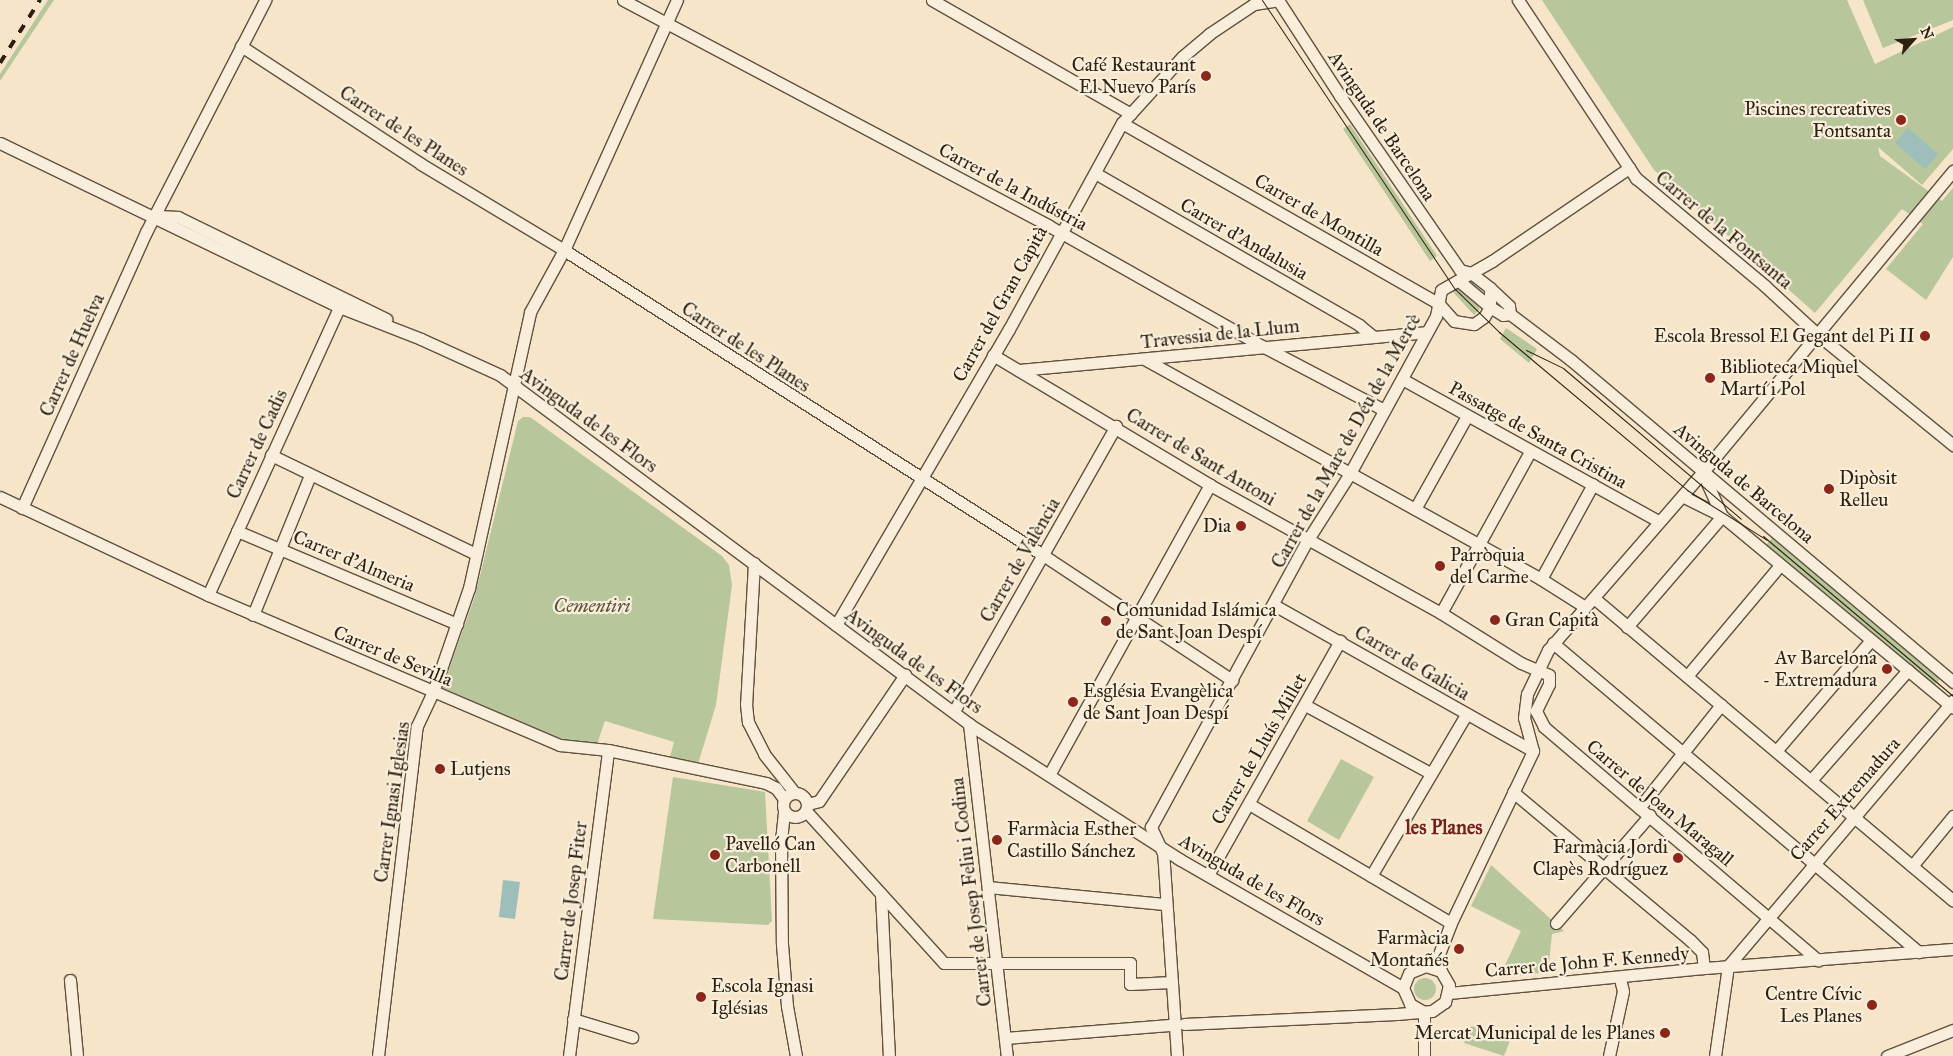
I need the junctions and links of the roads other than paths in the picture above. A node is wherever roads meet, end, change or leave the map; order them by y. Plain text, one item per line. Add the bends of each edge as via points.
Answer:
1 (264, 0) edge
2 (623, 0) edge
3 (677, 0) edge
4 (932, 0) edge
5 (1278, 0) edge
6 (1518, 0) edge
7 (667, 24) junction
8 (241, 46) junction
9 (1131, 114) junction
10 (1122, 123) junction
11 (0, 144) edge
12 (1630, 168) junction
13 (1953, 171) edge
14 (1095, 173) junction
15 (154, 216) junction
16 (1060, 232) junction
17 (564, 250) junction
18 (1463, 275) junction
19 (1490, 288) junction
20 (1438, 303) junction
21 (339, 307) junction
22 (1490, 307) junction
23 (1510, 314) junction
24 (1425, 332) junction
25 (1817, 334) junction
26 (1374, 337) junction
27 (421, 339) junction
28 (1262, 346) junction
29 (993, 355) junction
30 (1146, 360) junction
31 (1019, 370) junction
32 (1402, 379) junction
33 (515, 387) junction
34 (1384, 410) junction
35 (1467, 416) junction
36 (1116, 426) junction
37 (1953, 445) edge
38 (1530, 452) junction
39 (271, 456) junction
40 (1702, 473) junction
41 (310, 474) junction
42 (1349, 474) junction
43 (919, 478) junction
44 (1593, 484) junction
45 (1210, 485) junction
46 (1682, 496) junction
47 (0, 497) edge
48 (22, 508) junction
49 (1415, 509) junction
50 (1722, 516) junction
51 (1658, 521) junction
52 (237, 531) junction
53 (1307, 541) junction
54 (1478, 544) junction
55 (280, 549) junction
56 (476, 554) junction
57 (1042, 556) junction
58 (754, 563) junction
59 (1780, 565) junction
60 (1541, 579) junction
61 (208, 595) junction
62 (1594, 599) junction
63 (1274, 605) junction
64 (1585, 607) junction
65 (1442, 613) junction
66 (253, 615) junction
67 (1137, 620) junction
68 (457, 624) junction
69 (836, 624) junction
70 (1627, 627) junction
71 (1871, 640) junction
72 (1340, 641) junction
73 (1553, 643) junction
74 (1539, 669) junction
75 (1908, 670) junction
76 (905, 676) junction
77 (1687, 676) junction
78 (1232, 680) junction
79 (1953, 682) edge
80 (433, 692) junction
81 (1952, 704) edge
82 (1305, 705) junction
83 (1721, 706) junction
84 (954, 711) junction
85 (1536, 711) joint
86 (1466, 715) junction
87 (970, 724) junction
88 (608, 750) junction
89 (1776, 750) junction
90 (1533, 751) junction
91 (1683, 752) junction
92 (1430, 773) junction
93 (1049, 776) junction
94 (1812, 779) junction
95 (794, 792) junction
96 (1513, 792) junction
97 (784, 799) junction
98 (1249, 804) junction
99 (807, 807) junction
100 (1639, 808) junction
101 (784, 812) junction
102 (1650, 815) junction
103 (1853, 815) junction
104 (1953, 816) edge
105 (1158, 844) junction
106 (1813, 863) junction
107 (1912, 866) junction
108 (1603, 867) junction
109 (1208, 875) junction
110 (1372, 876) junction
111 (988, 888) junction
112 (881, 894) junction
113 (1953, 900) edge
114 (1166, 904) junction
115 (1768, 917) junction
116 (1451, 923) junction
117 (1556, 923) dead end
118 (1952, 948) edge
119 (1919, 952) junction
120 (1818, 960) junction
121 (997, 961) junction
122 (1728, 966) junction
123 (1434, 967) junction
124 (1704, 968) junction
125 (1620, 979) junction
126 (70, 980) dead end
127 (1172, 982) junction
128 (1404, 988) junction
129 (1449, 993) junction
130 (1424, 1012) junction
131 (573, 1019) junction
132 (1184, 1024) dead end
133 (1169, 1025) dead end
134 (1953, 1030) edge
135 (632, 1037) dead end
136 (1005, 1038) junction
137 (78, 1056) edge
138 (378, 1056) edge
139 (569, 1056) edge
140 (796, 1056) edge
141 (889, 1056) edge
142 (1007, 1056) edge
143 (1177, 1056) edge
144 (1424, 1056) edge
145 (1609, 1056) edge
146 (1715, 1056) edge
147 (1887, 1056) edge

1 - 8 street, Carrer de Huelva
2 - 7 street, Carrer de la Indústria
3 - 7 street, Carrer Ignasi Iglesias
4 - 9 street
5 - 9 street, Carrer del Gran Capità via 1254,4 1209,34 1182,58
5 - 18 street, Avinguda de Barcelona
6 - 12 street, Carrer de la Fontsanta
7 - 16 street, Carrer de la Indústria
7 - 17 street, Carrer Ignasi Iglesias
8 - 15 street, Carrer de Huelva
8 - 17 street, Carrer de les Planes via 421,164
9 - 10 street, Carrer del Gran Capità
10 - 14 street, Carrer del Gran Capità
10 - 20 street, Carrer de Montilla
11 - 15 street, Avinguda de les Flors
12 - 18 street, Carrer de la Mare de Déu de la Mercè
12 - 25 street, Carrer de la Fontsanta via 1636,178
13 - 25 street
14 - 16 street, Carrer del Gran Capità
14 - 26 street, Carrer d'Andalusia via 1360,324
15 - 21 street, Avinguda de les Flors
15 - 27 street, Avinguda de les Flors via 178,217 359,304
15 - 48 street, Carrer de Huelva
16 - 28 street, Carrer de la Indústria
16 - 29 street, Carrer del Gran Capità
17 - 33 street, Carrer Ignasi Iglesias via 530,312
17 - 43 street, Carrer de les Planes
18 - 19 street, Avinguda de Barcelona
18 - 20 street, Carrer de la Mare de Déu de la Mercè via 1441,290
18 - 22 street, Avinguda de Barcelona
19 - 22 street
19 - 23 street, Avinguda de Barcelona via 1510,306
20 - 22 street, Carrer de Montilla via 1449,318 1474,324
20 - 24 street, Carrer de la Mare de Déu de la Mercè via 1436,316
21 - 27 street, Avinguda de les Flors
21 - 39 street, Carrer de Cadis
22 - 23 street, Avinguda de Barcelona via 1503,315
23 - 40 street, Avinguda de Barcelona via 1571,360
24 - 26 street, Travessia de la Llum
24 - 32 street, Carrer de la Mare de Déu de la Mercè
25 - 37 street, Carrer de la Fontsanta
25 - 40 street
26 - 28 street, Travessia de la Llum
27 - 33 street, Avinguda de les Flors via 500,376
28 - 30 street, Travessia de la Llum
28 - 34 street, Carrer de la Indústria
29 - 31 street, Carrer de Sant Antoni
29 - 43 street, Carrer del Gran Capità
30 - 31 street, Travessia de la Llum
30 - 42 street
31 - 36 street, Carrer de Sant Antoni
32 - 34 street, Carrer de la Mare de Déu de la Mercè
32 - 35 street, Passatge de Santa Cristina
33 - 56 street, Carrer Ignasi Iglesias
33 - 58 street, Avinguda de les Flors
34 - 42 street, Carrer de la Mare de Déu de la Mercè
35 - 38 street, Passatge de Santa Cristina
35 - 49 street
36 - 45 street, Carrer de Sant Antoni
36 - 57 street, Carrer de València
38 - 44 street, Passatge de Santa Cristina
38 - 54 street
39 - 41 street
39 - 52 street, Carrer de Cadis
40 - 46 street
40 - 50 street
40 - 79 street, Avinguda de Barcelona
41 - 55 street
41 - 56 street
42 - 49 street
42 - 53 street, Carrer de la Mare de Déu de la Mercè
43 - 57 street, Carrer de les Planes
43 - 69 street, Carrer del Gran Capità
44 - 51 street, Passatge de Santa Cristina
44 - 60 street
45 - 53 street, Carrer de Sant Antoni
45 - 67 street
46 - 50 street, Avinguda de Barcelona
46 - 51 street
47 - 48 street, Carrer de Sevilla
48 - 61 street, Carrer de Sevilla
49 - 54 street
50 - 59 street, Avinguda de Barcelona
50 - 70 street
51 - 62 street
52 - 55 street, Carrer d'Almeria
52 - 61 street, Carrer de Cadis
53 - 63 street, Carrer de la Mare de Déu de la Mercè
53 - 65 street, Carrer de Sant Antoni
54 - 60 street
54 - 65 street
55 - 66 street
55 - 68 street, Carrer d'Almeria
56 - 68 street, Carrer Ignasi Iglesias
57 - 67 street, Carrer de les Planes
57 - 84 street, Carrer de València
58 - 69 street, Avinguda de les Flors
58 - 95 street via 746,714 757,743
59 - 71 street, Avinguda de Barcelona
59 - 77 street
60 - 64 street
61 - 66 street, Carrer de Sevilla
62 - 64 street
62 - 70 street
63 - 72 street, Carrer de Galicia
63 - 78 street, Carrer de la Mare de Déu de la Mercè
64 - 73 street
65 - 74 street, Carrer de Sant Antoni via 1521,663
66 - 80 street, Carrer de Sevilla
67 - 78 street, Carrer de les Planes
67 - 93 street
68 - 80 street, Carrer Ignasi Iglesias
69 - 76 street, Avinguda de les Flors
70 - 77 street
71 - 75 street, Avinguda de Barcelona
71 - 89 street
72 - 82 street, Carrer de Lluís Millet
72 - 86 street, Carrer de Galicia
73 - 74 street
73 - 91 street
74 - 85 street, Carrer de Sant Antoni via 1549,675 1549,684
74 - 90 street via 1527,694 1524,718
75 - 81 street, Avinguda de Barcelona
75 - 94 street
76 - 84 street, Avinguda de les Flors
76 - 99 street via 819,801
77 - 83 street
78 - 105 street, Carrer de la Mare de Déu de la Mercè via 1151,827
80 - 88 street, Carrer de Sevilla via 560,746
80 - 138 street, Carrer Ignasi Iglesias via 417,726
81 - 103 street, Carrer Extremadura
82 - 92 street
82 - 98 street, Carrer de Lluís Millet
83 - 89 street
83 - 91 street
84 - 87 street, Avinguda de les Flors
85 - 100 street, Carrer de Joan Maragall via 1544,727
86 - 90 street, Carrer de Galicia
86 - 92 street
87 - 93 street, Avinguda de les Flors
87 - 111 street, Carrer de Josep Feliu i Codina
88 - 97 street, Carrer de Sevilla via 766,783 776,788
88 - 131 street, Carrer de Josep Fiter
89 - 94 street
90 - 96 street
91 - 100 street
91 - 106 street
92 - 110 street
93 - 105 street, Avinguda de les Flors
94 - 103 street
95 - 97 street
95 - 99 street via 805,798
96 - 108 street
96 - 116 street
97 - 101 street
98 - 109 street, Carrer de Lluís Millet
98 - 110 street
99 - 101 street via 796,818
99 - 112 street
100 - 102 street, Carrer de Joan Maragall
101 - 140 street via 781,839 782,944 787,1006
102 - 108 street
102 - 115 street, Carrer de Joan Maragall
103 - 106 street, Carrer Extremadura
103 - 107 street
104 - 107 street
105 - 109 street, Avinguda de les Flors
105 - 114 street via 1163,853
106 - 115 street, Carrer Extremadura
106 - 119 street
107 - 113 street
108 - 117 street
108 - 124 street via 1690,940 1702,952
109 - 128 street, Avinguda de les Flors
110 - 116 street
111 - 114 street
111 - 121 street, Carrer de Josep Feliu i Codina
112 - 121 street via 944,964
112 - 141 street
114 - 127 street
115 - 120 street, Carrer de Joan Maragall
115 - 122 street, Carrer Extremadura
116 - 123 street
118 - 119 street
119 - 120 street
120 - 122 street, Carrer de John F. Kennedy
121 - 127 street via 1021,965 1130,963 1130,984
121 - 136 street, Carrer de Josep Feliu i Codina
122 - 124 street, Carrer de John F. Kennedy
122 - 146 street
123 - 128 street via 1416,968 1405,980
123 - 129 street via 1446,978
124 - 125 street, Carrer de John F. Kennedy
125 - 129 street, Carrer de John F. Kennedy
125 - 145 street via 1623,991
126 - 137 street
127 - 143 street
128 - 130 street via 1410,1004
129 - 130 street via 1440,1008
130 - 132 street
130 - 144 street
131 - 135 street
131 - 139 street, Carrer de Josep Fiter
133 - 136 street
134 - 147 street
136 - 142 street, Carrer de Josep Feliu i Codina

